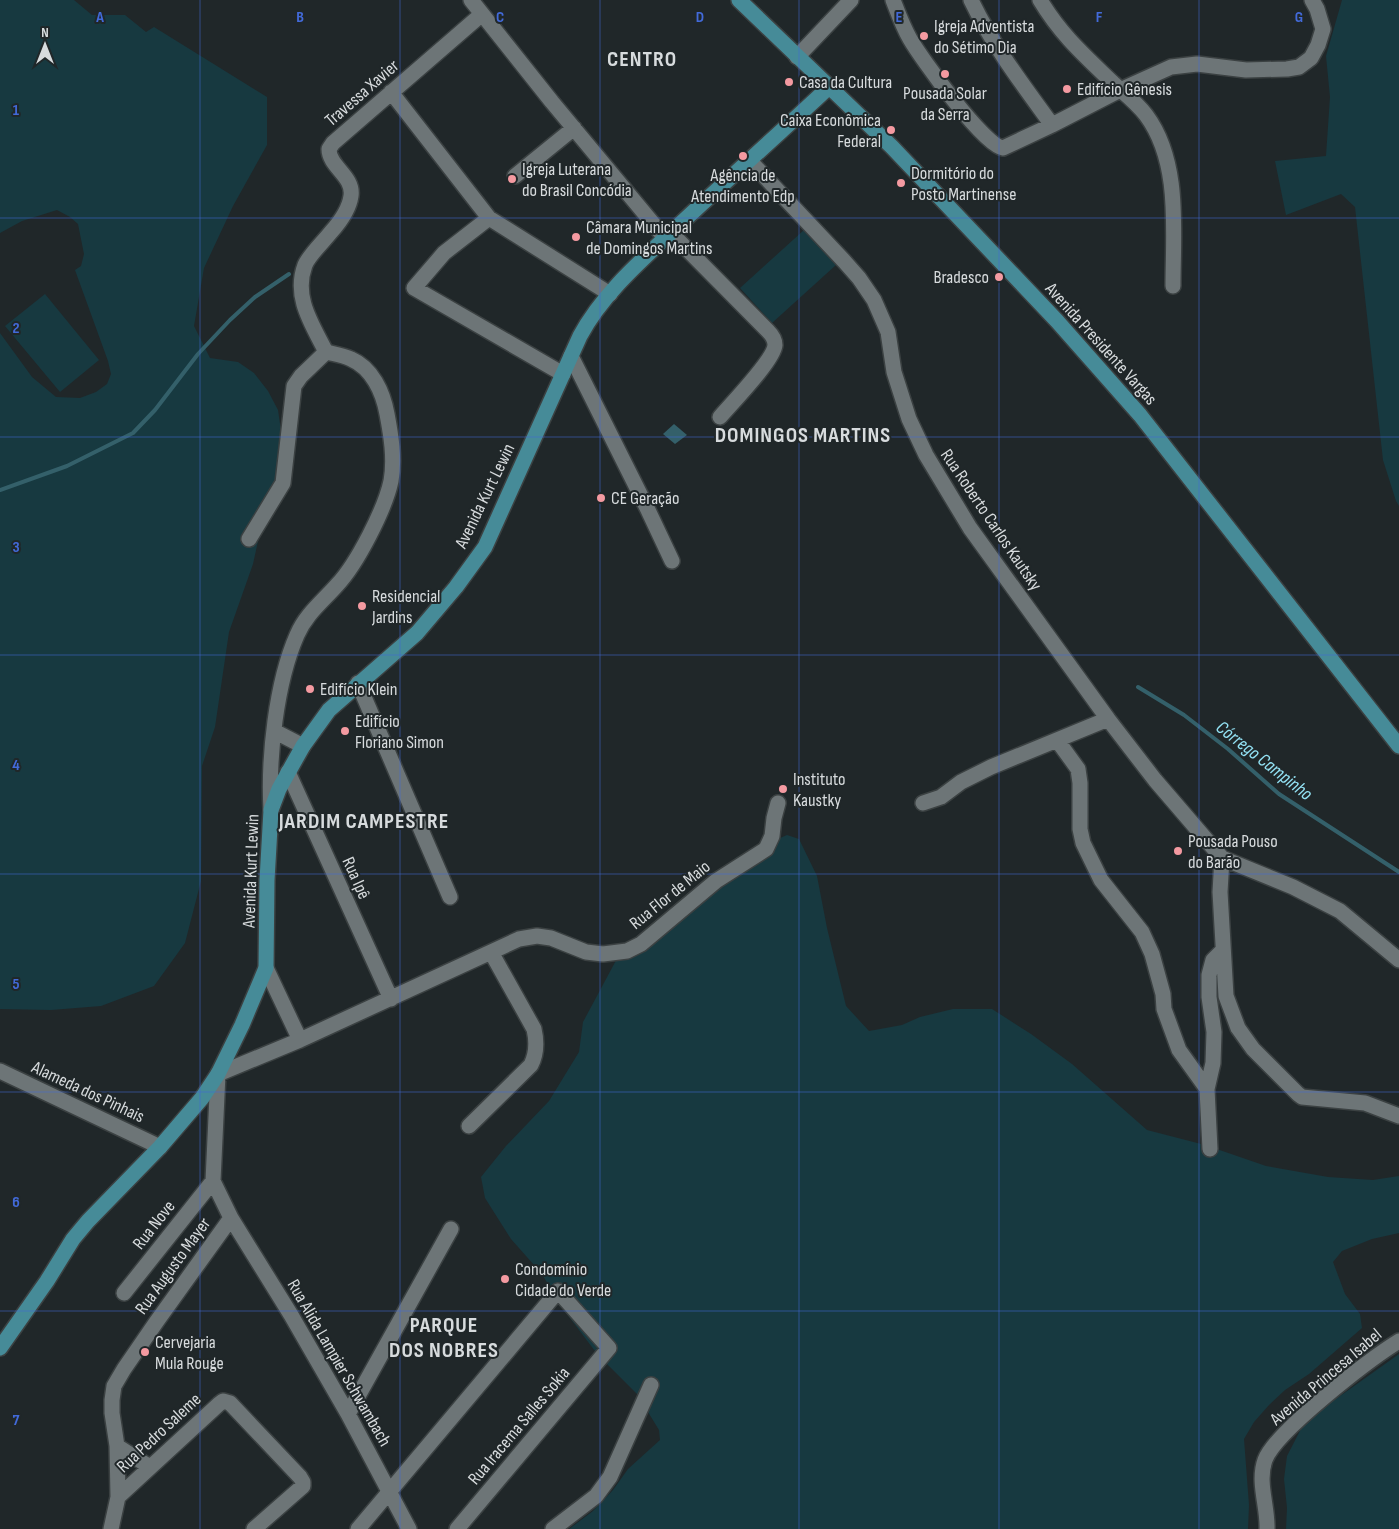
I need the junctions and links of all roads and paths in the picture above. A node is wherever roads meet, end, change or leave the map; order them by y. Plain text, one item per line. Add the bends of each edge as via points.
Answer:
1 (471, 0) edge
2 (739, 0) edge
3 (851, 0) edge
4 (892, 0) edge
5 (971, 0) edge
6 (1040, 0) edge
7 (1312, 0) edge
8 (482, 14) junction
9 (797, 57) junction
10 (829, 87) junction
11 (1120, 90) junction
12 (391, 92) junction
13 (1052, 125) junction
14 (574, 128) junction
15 (750, 161) junction
16 (515, 176) dead end
17 (489, 218) junction
18 (668, 236) junction
19 (1173, 286) dead end
20 (610, 294) junction
21 (326, 352) junction
22 (571, 356) junction
23 (563, 374) junction
24 (720, 417) dead end
25 (249, 539) dead end
26 (672, 561) dead end
27 (358, 683) junction
28 (1108, 719) junction
29 (274, 731) junction
30 (1057, 740) junction
31 (303, 746) junction
32 (1399, 746) edge
33 (288, 772) junction
34 (778, 803) dead end
35 (923, 803) dead end
36 (271, 810) junction
37 (1222, 858) junction
38 (450, 897) dead end
39 (1223, 950) junction
40 (491, 952) junction
41 (1399, 960) edge
42 (266, 968) junction
43 (390, 999) junction
44 (300, 1040) junction
45 (0, 1071) edge
46 (218, 1074) junction
47 (1207, 1089) junction
48 (1399, 1116) edge
49 (469, 1126) dead end
50 (160, 1147) junction
51 (1210, 1148) dead end
52 (213, 1181) junction
53 (231, 1218) junction
54 (451, 1229) dead end
55 (124, 1293) dead end
56 (1399, 1340) edge
57 (0, 1348) edge
58 (651, 1385) dead end
59 (348, 1414) junction
60 (117, 1446) junction
61 (150, 1467) junction
62 (390, 1492) junction
63 (118, 1497) junction
64 (111, 1529) edge
65 (254, 1529) edge
66 (358, 1529) edge
67 (409, 1529) edge
68 (456, 1529) edge
69 (553, 1529) edge
70 (1267, 1529) edge

1 - 8 street
2 - 9 main road, Avenida Presidente Vargas
3 - 9 street
4 - 13 street via 910,39 935,75 983,135 998,147 1008,146
5 - 13 street via 1003,57
6 - 11 street via 1069,41
7 - 11 street via 1323,29 1311,58 1299,67 1246,70 1184,65 1171,67
8 - 12 street, Travessa Xavier
8 - 14 street
9 - 10 main road, Avenida Presidente Vargas
10 - 15 main road, Avenida Kurt Lewin
10 - 32 main road, Avenida Presidente Vargas via 981,240 1140,415
11 - 13 street
11 - 19 street via 1145,114 1156,132 1165,160 1173,195
12 - 17 street
12 - 21 street, Travessa Xavier via 329,149 332,160 351,187 350,200 337,226 306,264 300,288 307,314
14 - 16 street
14 - 18 street
15 - 18 main road, Avenida Kurt Lewin
15 - 28 street, Rua Roberto Carlos Kautsky via 844,261 874,300 888,332 894,372 909,419 926,455 970,528
17 - 20 street
17 - 23 street via 444,253 414,288
18 - 20 main road, Avenida Kurt Lewin
18 - 24 street via 768,331 774,341 775,347 767,362
20 - 22 main road, Avenida Kurt Lewin via 585,326
21 - 25 street via 294,386 283,483
21 - 29 street via 350,358 364,366 384,400 392,447 391,480 354,563 307,616 298,634 288,658
22 - 23 main road, Avenida Kurt Lewin
22 - 26 street
23 - 27 main road, Avenida Kurt Lewin via 485,547 417,633
27 - 31 main road, Avenida Kurt Lewin via 329,710
27 - 38 street
28 - 30 street
28 - 37 street, Rua Roberto Carlos Kautsky
29 - 31 street
29 - 36 street via 269,784
30 - 35 street via 991,767 961,782 941,797
30 - 47 street via 1078,769 1083,843 1100,880 1142,932 1152,954 1164,1009 1179,1050
31 - 33 main road, Avenida Kurt Lewin
33 - 36 main road, Avenida Kurt Lewin
33 - 43 street, Rua Ipê
34 - 40 street, Rua Flor de Maio via 772,836 766,849 716,881 641,944 627,951 603,954 586,952 552,938 537,936 519,939
36 - 42 main road, Avenida Kurt Lewin
37 - 39 street
37 - 41 street via 1293,887 1340,911
39 - 47 street via 1213,960 1209,975 1214,1032 1213,1062
39 - 48 street via 1226,996 1238,1028 1253,1049 1298,1094 1365,1103
40 - 43 street, Rua Flor de Maio
40 - 49 street via 534,1029 536,1056 531,1065
42 - 44 street
42 - 46 main road, Avenida Kurt Lewin
43 - 44 street, Rua Flor de Maio
44 - 46 street, Rua Flor de Maio
45 - 50 street, Alameda dos Pinhais
46 - 50 main road, Avenida Kurt Lewin
46 - 52 street, Rua Augusto Mayer
47 - 51 street
50 - 57 main road, Avenida Kurt Lewin via 88,1220
52 - 53 street, Rua Augusto Mayer
52 - 55 street, Rua Nove
53 - 59 street, Rua Alida Lampier Schwambach
53 - 60 street, Rua Augusto Mayer via 114,1386 112,1413
54 - 59 street
56 - 70 street, Avenida Princesa Isabel via 1300,1418 1265,1459 1262,1472
58 - 69 street via 610,1478 596,1496
59 - 62 street, Rua Alida Lampier Schwambach
60 - 61 street
60 - 63 street, Rua Augusto Mayer
61 - 63 street, Rua Pedro Saleme
61 - 65 street, Rua Pedro Saleme via 219,1404 224,1401 230,1403 303,1482 303,1486
62 - 66 street
62 - 67 street, Rua Alida Lampier Schwambach
62 - 68 street, Rua Iracema Salles Sokia via 558,1291 610,1348
63 - 64 street, Rua Augusto Mayer

